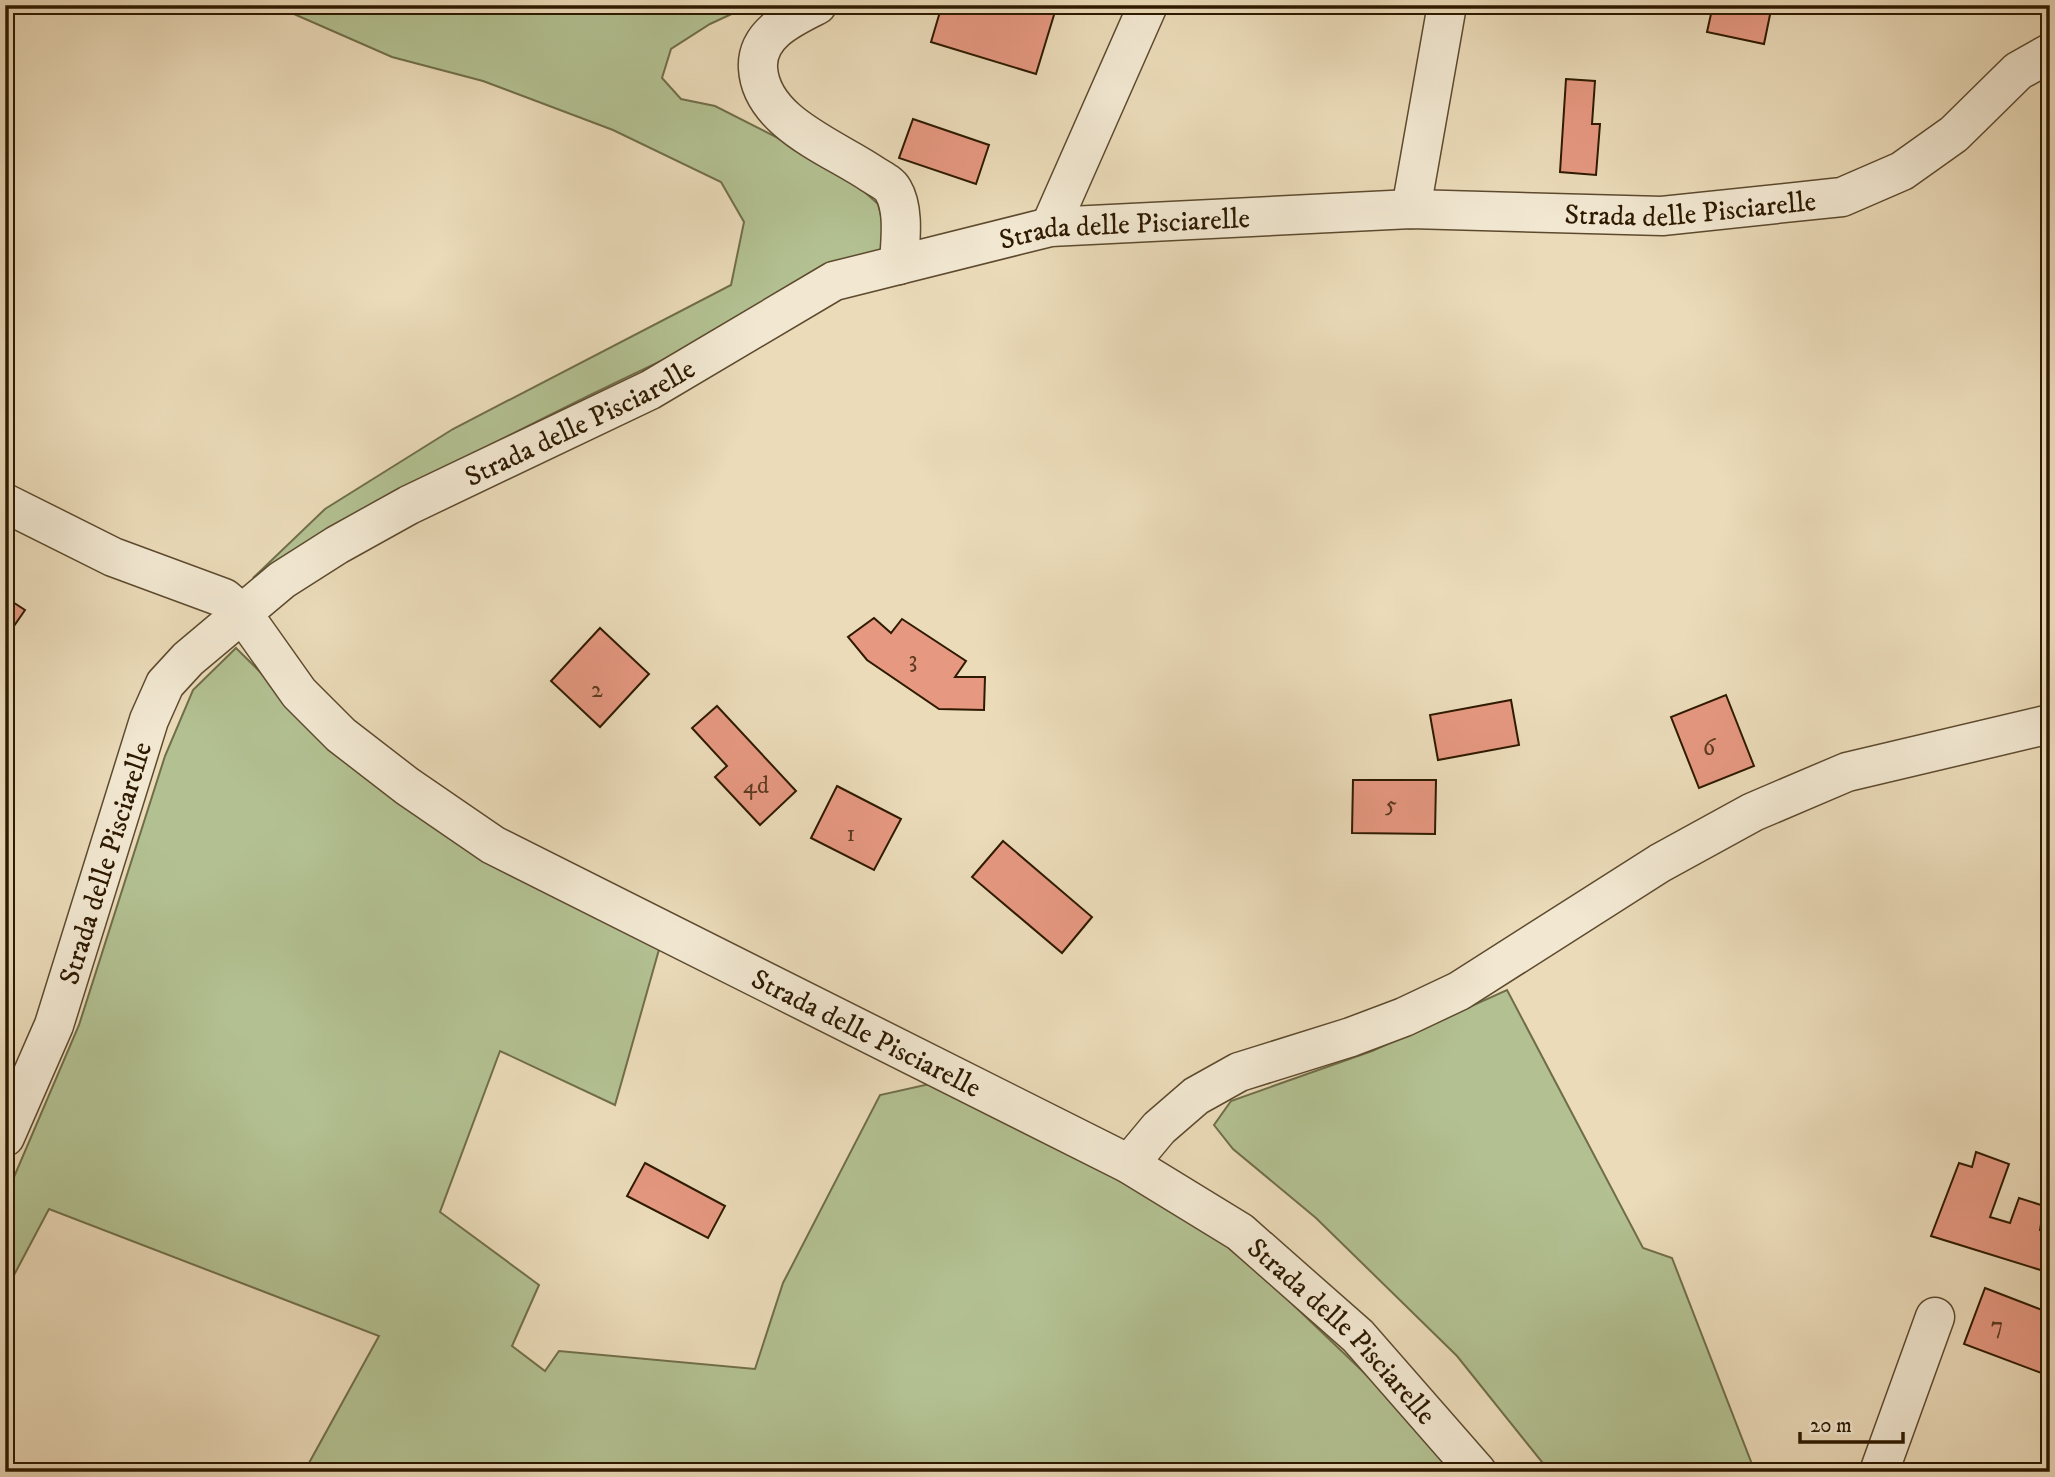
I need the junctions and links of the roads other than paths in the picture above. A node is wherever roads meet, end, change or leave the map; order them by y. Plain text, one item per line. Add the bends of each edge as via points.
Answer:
1 (817, 5) edge
2 (1148, 5) edge
3 (1447, 5) edge
4 (2050, 53) edge
5 (1411, 209) junction
6 (1049, 227) junction
7 (899, 265) junction
8 (5, 503) edge
9 (243, 614) junction
10 (2050, 724) edge
11 (5, 1138) edge
12 (1129, 1164) junction
13 (1935, 1317) dead end
14 (1477, 1472) edge
15 (1879, 1472) edge

1 - 7 street via 781,23 764,43 758,62 759,84 771,105 892,188 899,208
2 - 6 street
3 - 5 street
4 - 5 street, Strada delle Pisciarelle via 2018,71 1954,134 1902,171 1842,197 1662,216
5 - 6 street, Strada delle Pisciarelle
6 - 7 street, Strada delle Pisciarelle
7 - 9 street, Strada delle Pisciarelle via 834,281 650,390 410,505 282,580
8 - 9 street, Strada delle Pisciarelle via 113,557 224,598
9 - 11 street, Strada delle Pisciarelle via 165,684 149,720 54,1025
9 - 12 street, Strada delle Pisciarelle via 299,693 341,735 493,845
10 - 12 street via 1847,772 1753,812 1660,863 1459,991 1351,1037 1239,1072 1196,1096 1159,1128
12 - 14 street, Strada delle Pisciarelle via 1240,1232 1358,1336
13 - 15 street

